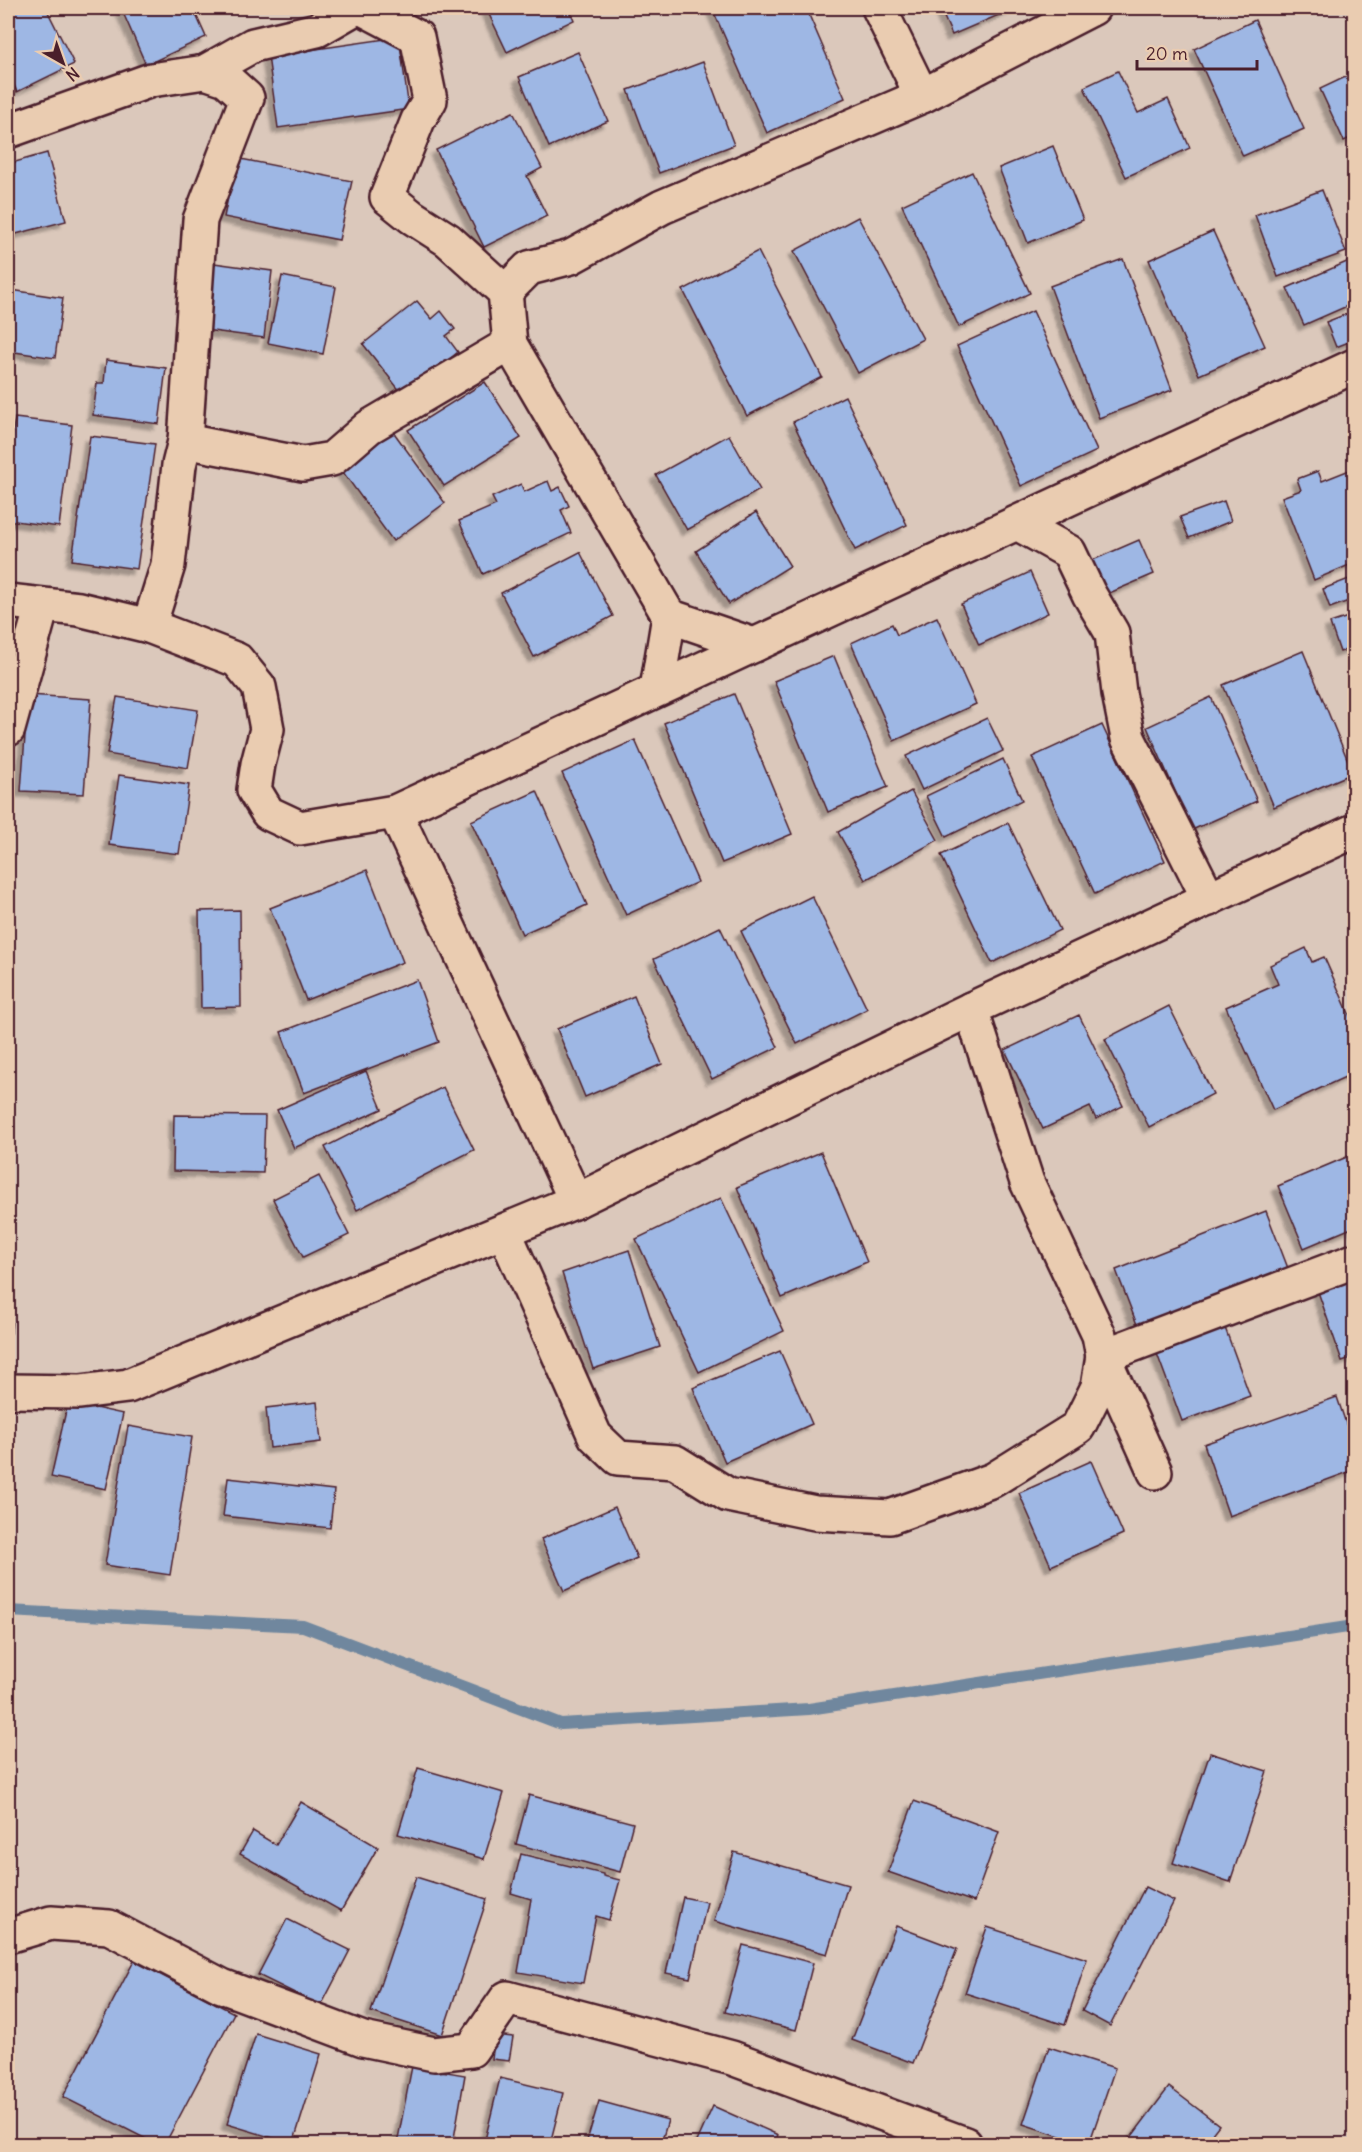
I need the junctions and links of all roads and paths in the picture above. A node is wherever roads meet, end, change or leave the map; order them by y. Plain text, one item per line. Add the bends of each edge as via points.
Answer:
1 (356, 8) edge
2 (362, 8) edge
3 (879, 8) edge
4 (1093, 8) edge
5 (205, 72) junction
6 (922, 96) junction
7 (8, 130) edge
8 (505, 292) junction
9 (510, 344) junction
10 (1354, 366) edge
11 (185, 441) junction
12 (1017, 523) junction
13 (8, 601) edge
14 (42, 606) junction
15 (669, 616) junction
16 (149, 626) junction
17 (754, 645) junction
18 (657, 689) junction
19 (8, 729) edge
20 (395, 812) junction
21 (1353, 835) edge
22 (1209, 899) junction
23 (971, 1009) junction
24 (576, 1202) junction
25 (504, 1231) junction
26 (1354, 1261) edge
27 (1103, 1356) junction
28 (8, 1391) edge
29 (1155, 1472) dead end
30 (8, 1936) edge
31 (965, 2145) edge

1 - 5 street via 317,30 253,45
2 - 8 street via 417,37 430,100 387,197 448,240
3 - 6 street
4 - 6 street
5 - 7 street via 151,80
5 - 11 street via 226,79 247,98 200,220
6 - 8 street via 662,207 571,257 529,268
8 - 9 street
9 - 11 street via 369,427 332,459 303,465
9 - 15 street
10 - 12 street
11 - 16 street via 168,565
12 - 17 street
12 - 22 street via 1069,552 1112,633 1128,738
13 - 14 street
14 - 16 street via 80,609
14 - 19 street
15 - 17 street
15 - 18 street
16 - 20 street via 237,660 259,687 267,729 254,790 268,813 300,828
17 - 18 street
18 - 20 street
20 - 24 street
21 - 22 street
22 - 23 street
23 - 24 street
23 - 27 street via 1027,1182 1099,1335
24 - 25 street
25 - 27 street via 595,1436 618,1458 675,1462 728,1495 815,1513 890,1517 993,1480 1078,1427 1098,1387
25 - 28 street via 128,1386 80,1392
26 - 27 street
27 - 29 street
30 - 31 street via 51,1923 109,1927 222,1986 363,2039 434,2054 471,2050 507,1998 732,2058

